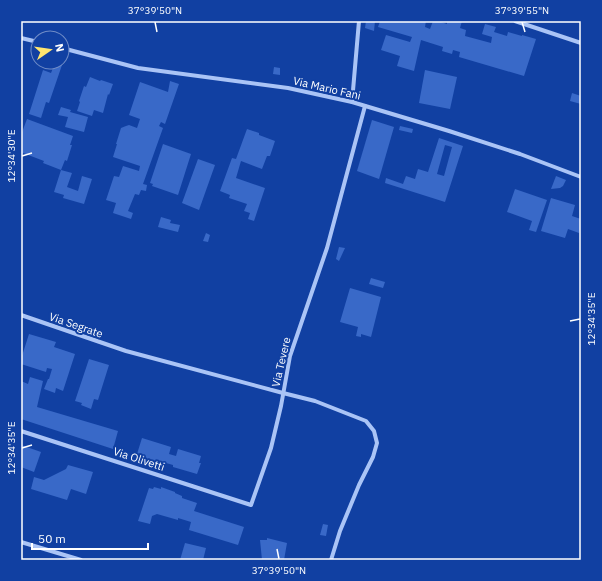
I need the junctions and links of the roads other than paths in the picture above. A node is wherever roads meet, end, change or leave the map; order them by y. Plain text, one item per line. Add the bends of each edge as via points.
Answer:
1 (359, 21) edge
2 (515, 21) edge
3 (581, 43) edge
4 (70, 50) edge
5 (352, 102) junction
6 (365, 106) junction
7 (581, 177) edge
8 (21, 315) edge
9 (283, 393) junction
10 (21, 431) edge
11 (21, 542) edge
12 (81, 560) edge
13 (331, 560) edge

1 - 5 street
2 - 3 street
4 - 5 street, Via Mario Fani via 138,68 288,88
5 - 6 street, Via Mario Fani
6 - 7 street, Via Mario Fani via 513,152
6 - 9 street, Via Tevere via 327,248 290,356
8 - 9 street, Via Segrate via 126,351
9 - 10 street, Via Olivetti via 271,448 251,505
9 - 13 street, Via Tevere via 346,412 366,421 374,431 377,443 373,457 340,531
11 - 12 street

